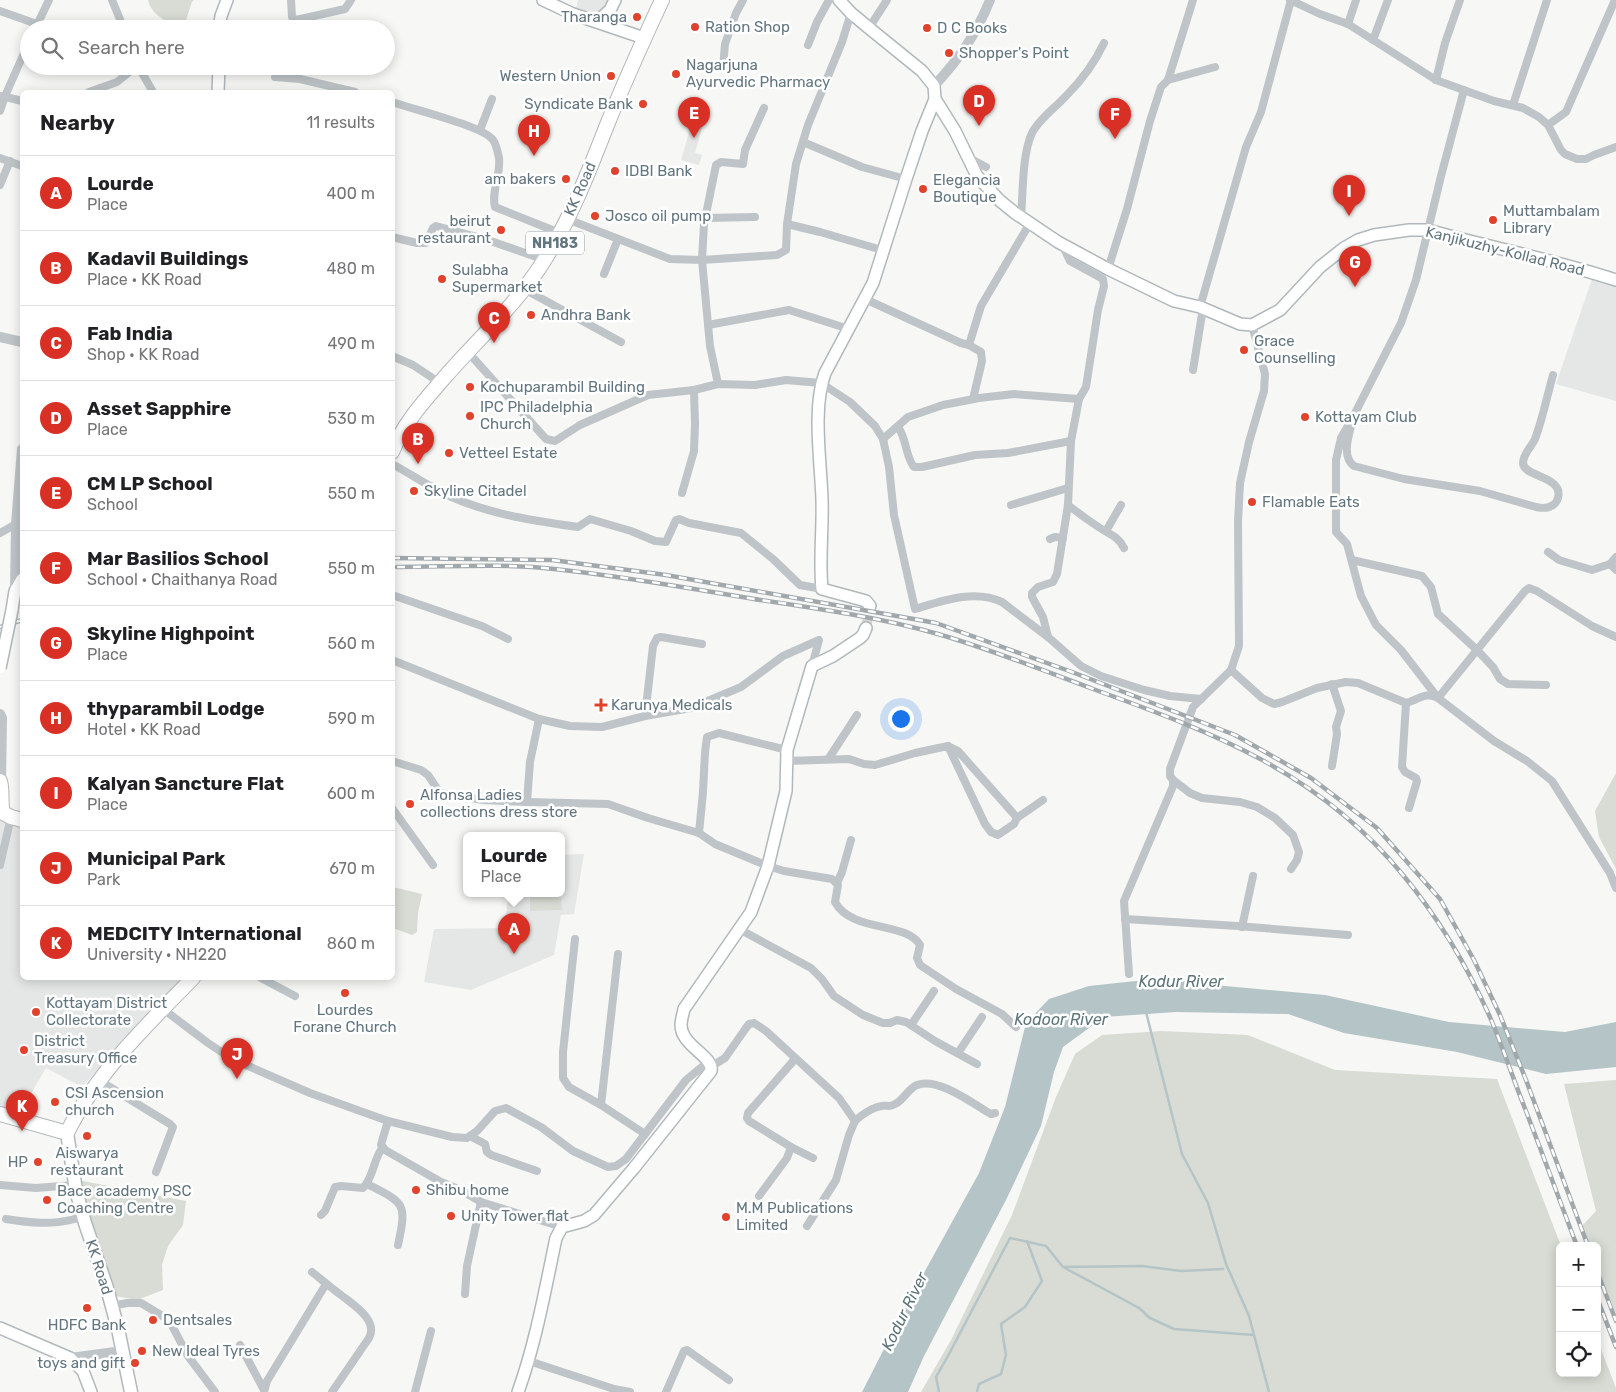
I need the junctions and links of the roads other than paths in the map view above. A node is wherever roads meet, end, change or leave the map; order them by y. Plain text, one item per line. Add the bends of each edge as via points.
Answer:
1 (49, 0) edge
2 (112, 0) edge
3 (227, 0) edge
4 (291, 0) edge
5 (351, 0) edge
6 (543, 0) edge
7 (615, 0) edge
8 (662, 0) edge
9 (743, 0) edge
10 (830, 0) edge
11 (887, 0) edge
12 (990, 0) edge
13 (1193, 0) edge
14 (1291, 0) edge
15 (1356, 0) edge
16 (1388, 0) edge
17 (1460, 0) edge
18 (1547, 0) edge
19 (1615, 0) edge
20 (841, 1) edge
21 (0, 12) edge
22 (851, 13) junction
23 (20, 20) edge
24 (39, 20) edge
25 (120, 20) edge
26 (220, 20) edge
27 (598, 21) junction
28 (1348, 24) junction
29 (869, 28) junction
30 (644, 38) junction
31 (1373, 40) junction
32 (1104, 43) dead end
33 (808, 45) dead end
34 (20, 60) edge
35 (1214, 67) dead end
36 (723, 68) dead end
37 (126, 75) edge
38 (143, 75) edge
39 (219, 75) edge
40 (275, 76) dead end
41 (1168, 80) junction
42 (1436, 80) junction
43 (934, 86) junction
44 (95, 90) edge
45 (152, 90) edge
46 (218, 90) edge
47 (347, 90) edge
48 (1464, 90) junction
49 (2, 96) edge
50 (492, 99) dead end
51 (935, 99) junction
52 (20, 100) edge
53 (395, 103) edge
54 (1513, 106) junction
55 (764, 108) dead end
56 (0, 111) edge
57 (1548, 125) junction
58 (480, 130) junction
59 (803, 142) junction
60 (1616, 147) edge
61 (0, 158) edge
62 (969, 158) junction
63 (10, 161) junction
64 (20, 165) edge
65 (986, 166) dead end
66 (906, 178) junction
67 (0, 185) edge
68 (755, 217) dead end
69 (706, 218) junction
70 (567, 219) junction
71 (1026, 220) junction
72 (787, 224) junction
73 (1428, 230) junction
74 (560, 233) junction
75 (395, 237) edge
76 (618, 239) junction
77 (1062, 244) junction
78 (882, 250) junction
79 (545, 260) junction
80 (702, 260) junction
81 (1108, 270) junction
82 (604, 274) dead end
83 (1616, 280) edge
84 (524, 289) junction
85 (865, 299) junction
86 (1201, 307) junction
87 (708, 325) junction
88 (1252, 325) junction
89 (849, 329) junction
90 (0, 337) edge
91 (20, 342) edge
92 (621, 342) dead end
93 (969, 345) junction
94 (467, 352) junction
95 (395, 357) edge
96 (1193, 370) dead end
97 (1553, 375) dead end
98 (440, 383) junction
99 (821, 383) junction
100 (718, 384) junction
101 (694, 390) junction
102 (973, 399) junction
103 (1079, 399) junction
104 (1353, 417) junction
105 (898, 428) junction
106 (884, 439) junction
107 (1071, 441) junction
108 (395, 445) edge
109 (395, 466) edge
110 (20, 474) edge
111 (1068, 488) junction
112 (682, 493) dead end
113 (1010, 505) dead end
114 (1068, 505) junction
115 (1121, 505) dead end
116 (16, 524) junction
117 (1106, 531) junction
118 (0, 533) edge
119 (1050, 538) dead end
120 (1063, 538) junction
121 (1124, 548) dead end
122 (1548, 552) dead end
123 (1616, 557) edge
124 (1352, 560) junction
125 (1613, 567) edge
126 (20, 582) edge
127 (822, 589) junction
128 (15, 591) junction
129 (395, 596) edge
130 (870, 606) dead end
131 (866, 628) tunnel mouth
132 (1048, 637) junction
133 (1616, 637) edge
134 (508, 639) dead end
135 (702, 644) dead end
136 (1477, 650) junction
137 (395, 661) edge
138 (812, 666) junction
139 (0, 668) edge
140 (1231, 670) junction
141 (1332, 684) junction
142 (1546, 685) dead end
143 (1438, 698) junction
144 (1201, 699) junction
145 (1406, 703) junction
146 (0, 714) edge
147 (857, 715) dead end
148 (645, 716) junction
149 (539, 719) junction
150 (948, 746) junction
151 (787, 755) junction
152 (829, 758) junction
153 (395, 762) edge
154 (1332, 766) dead end
155 (1173, 780) junction
156 (0, 782) edge
157 (1043, 800) dead end
158 (527, 802) junction
159 (1410, 808) dead end
160 (395, 812) edge
161 (16, 818) edge
162 (1017, 818) junction
163 (699, 833) junction
164 (850, 840) dead end
165 (0, 865) edge
166 (432, 865) dead end
167 (768, 866) junction
168 (1291, 869) dead end
169 (1253, 876) dead end
170 (837, 883) junction
171 (1616, 888) edge
172 (1124, 919) junction
173 (1242, 927) junction
174 (739, 929) junction
175 (1348, 935) dead end
176 (575, 939) dead end
177 (618, 954) dead end
178 (1130, 974) dead end
179 (191, 980) edge
180 (271, 980) edge
181 (934, 991) dead end
182 (295, 996) dead end
183 (163, 1009) junction
184 (982, 1017) dead end
185 (911, 1025) junction
186 (1016, 1027) dead end
187 (958, 1053) junction
188 (795, 1059) junction
189 (710, 1064) junction
190 (977, 1064) dead end
191 (100, 1081) junction
192 (601, 1105) junction
193 (995, 1113) dead end
194 (0, 1114) edge
195 (388, 1121) junction
196 (855, 1121) junction
197 (67, 1134) junction
198 (645, 1134) junction
199 (470, 1136) junction
200 (791, 1147) junction
201 (382, 1148) junction
202 (813, 1158) dead end
203 (156, 1172) dead end
204 (537, 1172) dead end
205 (367, 1184) junction
206 (0, 1185) edge
207 (74, 1185) junction
208 (759, 1196) dead end
209 (481, 1202) junction
210 (80, 1204) junction
211 (321, 1215) dead end
212 (6, 1219) dead end
213 (807, 1226) dead end
214 (562, 1228) junction
215 (398, 1245) dead end
216 (312, 1272) dead end
217 (326, 1284) junction
218 (465, 1294) dead end
219 (112, 1306) junction
220 (0, 1328) edge
221 (431, 1331) dead end
222 (240, 1344) dead end
223 (123, 1351) junction
224 (70, 1358) junction
225 (529, 1361) junction
226 (728, 1380) dead end
227 (264, 1391) edge
228 (91, 1392) edge
229 (131, 1392) edge
230 (215, 1392) edge
231 (332, 1392) edge
232 (415, 1392) edge
233 (518, 1392) edge
234 (630, 1392) edge
235 (666, 1392) edge

1 - 24 street
2 - 25 street
3 - 26 main road
4 - 5 street via 292,17 296,20 345,9
6 - 27 main road
7 - 27 main road
8 - 30 highway, KK Road / NH183
9 - 36 street via 725,44
10 - 33 street
11 - 29 street
12 - 43 street via 973,37
13 - 41 street
14 - 28 street
14 - 86 street via 1261,112 1246,147
15 - 28 street
16 - 31 street
17 - 42 street
18 - 54 street
19 - 57 street via 1566,112
20 - 22 main road
21 - 23 street
22 - 29 main road
22 - 59 street
27 - 30 main road
28 - 31 street
29 - 43 main road via 922,71
30 - 70 highway, KK Road / NH183
31 - 42 street
32 - 71 street via 1074,87 1032,132 1026,157
34 - 49 street
35 - 41 street
37 - 44 street
38 - 45 street
39 - 46 main road
40 - 47 street
41 - 81 street via 1161,87 1154,108
42 - 48 street
43 - 51 main road
48 - 54 street
48 - 73 street
49 - 52 street
49 - 56 street
50 - 58 street
51 - 62 main road
51 - 66 main road
53 - 58 street
54 - 57 street via 1539,116
55 - 69 street via 742,164 721,162 716,165
57 - 60 street via 1560,150 1570,157 1586,159
58 - 74 street via 493,140 498,156 500,169 493,200 495,207
59 - 66 street via 862,167
59 - 72 street via 796,164
61 - 63 street
62 - 65 street
62 - 71 main road via 976,176 999,200
63 - 64 street
63 - 67 street
66 - 78 main road
68 - 69 street
69 - 80 street
70 - 74 highway, KK Road / NH183
70 - 76 street
71 - 77 main road
71 - 93 street via 981,306
72 - 78 street
72 - 80 street via 786,250 777,255
73 - 83 main road, Kanjikuzhy-Kollad Road
73 - 88 main road, Kanjikuzhy-Kollad Road via 1393,231 1358,240 1320,267 1280,310
73 - 104 street via 1401,323
74 - 79 highway, KK Road / NH183
75 - 79 street via 426,243 436,226
76 - 80 street via 670,259
76 - 82 street
77 - 81 main road
77 - 103 street via 1070,261 1103,279 1104,286 1086,387
78 - 85 main road
79 - 84 highway, KK Road / NH183
80 - 87 street
81 - 86 main road via 1174,301
84 - 92 street
84 - 94 highway, KK Road / NH183
85 - 89 main road
85 - 93 street
86 - 88 main road via 1240,324
86 - 96 street
87 - 89 street via 789,310
87 - 100 street
88 - 140 street via 1265,374 1264,391 1248,442 1240,483 1240,646
89 - 99 main road
90 - 91 street
93 - 102 street via 981,352 982,361
94 - 98 highway, KK Road / NH183
94 - 101 street via 546,440 555,441 580,424 648,395
95 - 98 street
97 - 104 street via 1536,437 1523,460 1528,471 1542,476 1557,488 1558,500 1545,508 1480,491 1404,479 1354,466 1348,460 1347,451
98 - 108 highway, KK Road / NH183 via 411,418
99 - 100 street via 786,380 755,385
99 - 106 street via 857,408
99 - 127 main road via 818,424
100 - 101 street
101 - 112 street via 694,451
102 - 103 street via 1014,394
102 - 105 street via 943,405 908,418
103 - 107 street
104 - 124 street via 1341,438 1336,460 1336,532 1347,544
105 - 106 street
105 - 107 street via 914,467
106 - 132 street via 894,515 915,609 950,598 994,598
107 - 111 street
109 - 127 street via 456,499 498,513 550,524 578,527 590,519 654,541 666,542 679,519 741,533 800,585
110 - 116 street
111 - 113 street
111 - 114 street
114 - 117 street
114 - 120 street
115 - 117 street
116 - 118 street
116 - 128 street
117 - 121 street
119 - 120 street
120 - 132 street via 1056,579 1032,593
122 - 125 street via 1559,560 1592,570
123 - 125 street
124 - 136 street via 1422,576 1431,587 1438,614
124 - 143 street via 1361,596 1376,624
126 - 128 main road
127 - 130 main road via 866,601
128 - 139 main road, bridge
129 - 134 street via 482,626
131 - 138 main road via 863,635 846,647
132 - 144 street via 1081,666 1101,676 1170,696
133 - 136 street via 1529,588
135 - 148 street via 661,637 655,640
136 - 142 street via 1500,679 1508,684
136 - 143 street
137 - 149 street
138 - 148 street via 819,640 783,656 741,687 691,708
138 - 151 main road
140 - 141 street via 1262,698 1274,704
140 - 144 street
141 - 145 street via 1358,683
141 - 154 street via 1341,711
143 - 145 street via 1427,695
143 - 171 street via 1552,781 1610,873
144 - 155 street via 1193,707 1170,769
145 - 159 street via 1402,767 1417,781
146 - 156 street
147 - 152 street
148 - 149 street via 602,727 570,726
149 - 158 street via 530,762
150 - 152 street via 875,765
150 - 162 street via 958,751
150 - 162 street via 991,832 998,835
151 - 152 street
151 - 163 street via 719,733 707,737
151 - 167 main road via 786,791
153 - 158 street via 428,775 440,793 483,800
155 - 168 street via 1202,798 1240,802 1257,807 1275,818 1293,835 1300,852
155 - 172 street via 1124,902
156 - 161 highway via 3,813
157 - 162 street
158 - 163 street via 608,804
160 - 166 street
161 - 165 street
163 - 167 street via 715,844
164 - 170 street
167 - 170 street
167 - 174 main road via 751,912
169 - 173 street
170 - 186 street via 835,902 846,915 904,933 918,941 920,965 1002,1014
172 - 173 street
172 - 178 street
173 - 175 street
174 - 185 street via 811,968 834,996 863,1015 883,1023 901,1020
174 - 189 main road via 684,1009 680,1026 688,1043
176 - 192 street via 563,1078 569,1087
177 - 192 street
179 - 183 highway
180 - 182 street
181 - 185 street
183 - 191 highway
183 - 195 street via 232,1059 310,1093
184 - 187 street
185 - 187 street
187 - 190 street
188 - 189 street via 766,1031 752,1023 725,1058
188 - 196 street via 839,1098
188 - 200 street via 747,1118
189 - 198 street via 686,1080
189 - 214 main road via 711,1071 594,1215
191 - 197 highway
191 - 203 street via 173,1127
192 - 198 street
193 - 196 street via 991,1114 941,1086 924,1083 914,1086 897,1104 872,1110
194 - 197 highway
195 - 199 street via 452,1137
195 - 201 street
196 - 213 street via 836,1180
197 - 207 main road, KK Road
198 - 199 street via 626,1159 608,1167 573,1151 541,1127 506,1108 495,1111
199 - 204 street via 485,1144 487,1152
200 - 202 street
200 - 208 street via 787,1158
201 - 205 street
201 - 209 street
205 - 211 street via 363,1188 335,1188
205 - 215 street via 399,1203 403,1210
206 - 207 street via 36,1188
207 - 210 main road, KK Road
209 - 214 street
209 - 218 street via 467,1266
210 - 212 street via 75,1219 62,1222
210 - 219 main road, KK Road
214 - 225 main road via 556,1238
216 - 217 street
217 - 227 street
217 - 231 street via 356,1305 371,1329 371,1334
219 - 223 main road, KK Road
219 - 230 street via 141,1303 169,1320 188,1356
220 - 224 main road
221 - 232 street
222 - 227 street
223 - 224 street
223 - 229 main road, KK Road
224 - 228 main road via 83,1371
225 - 233 main road
225 - 234 street
226 - 235 street via 687,1350

